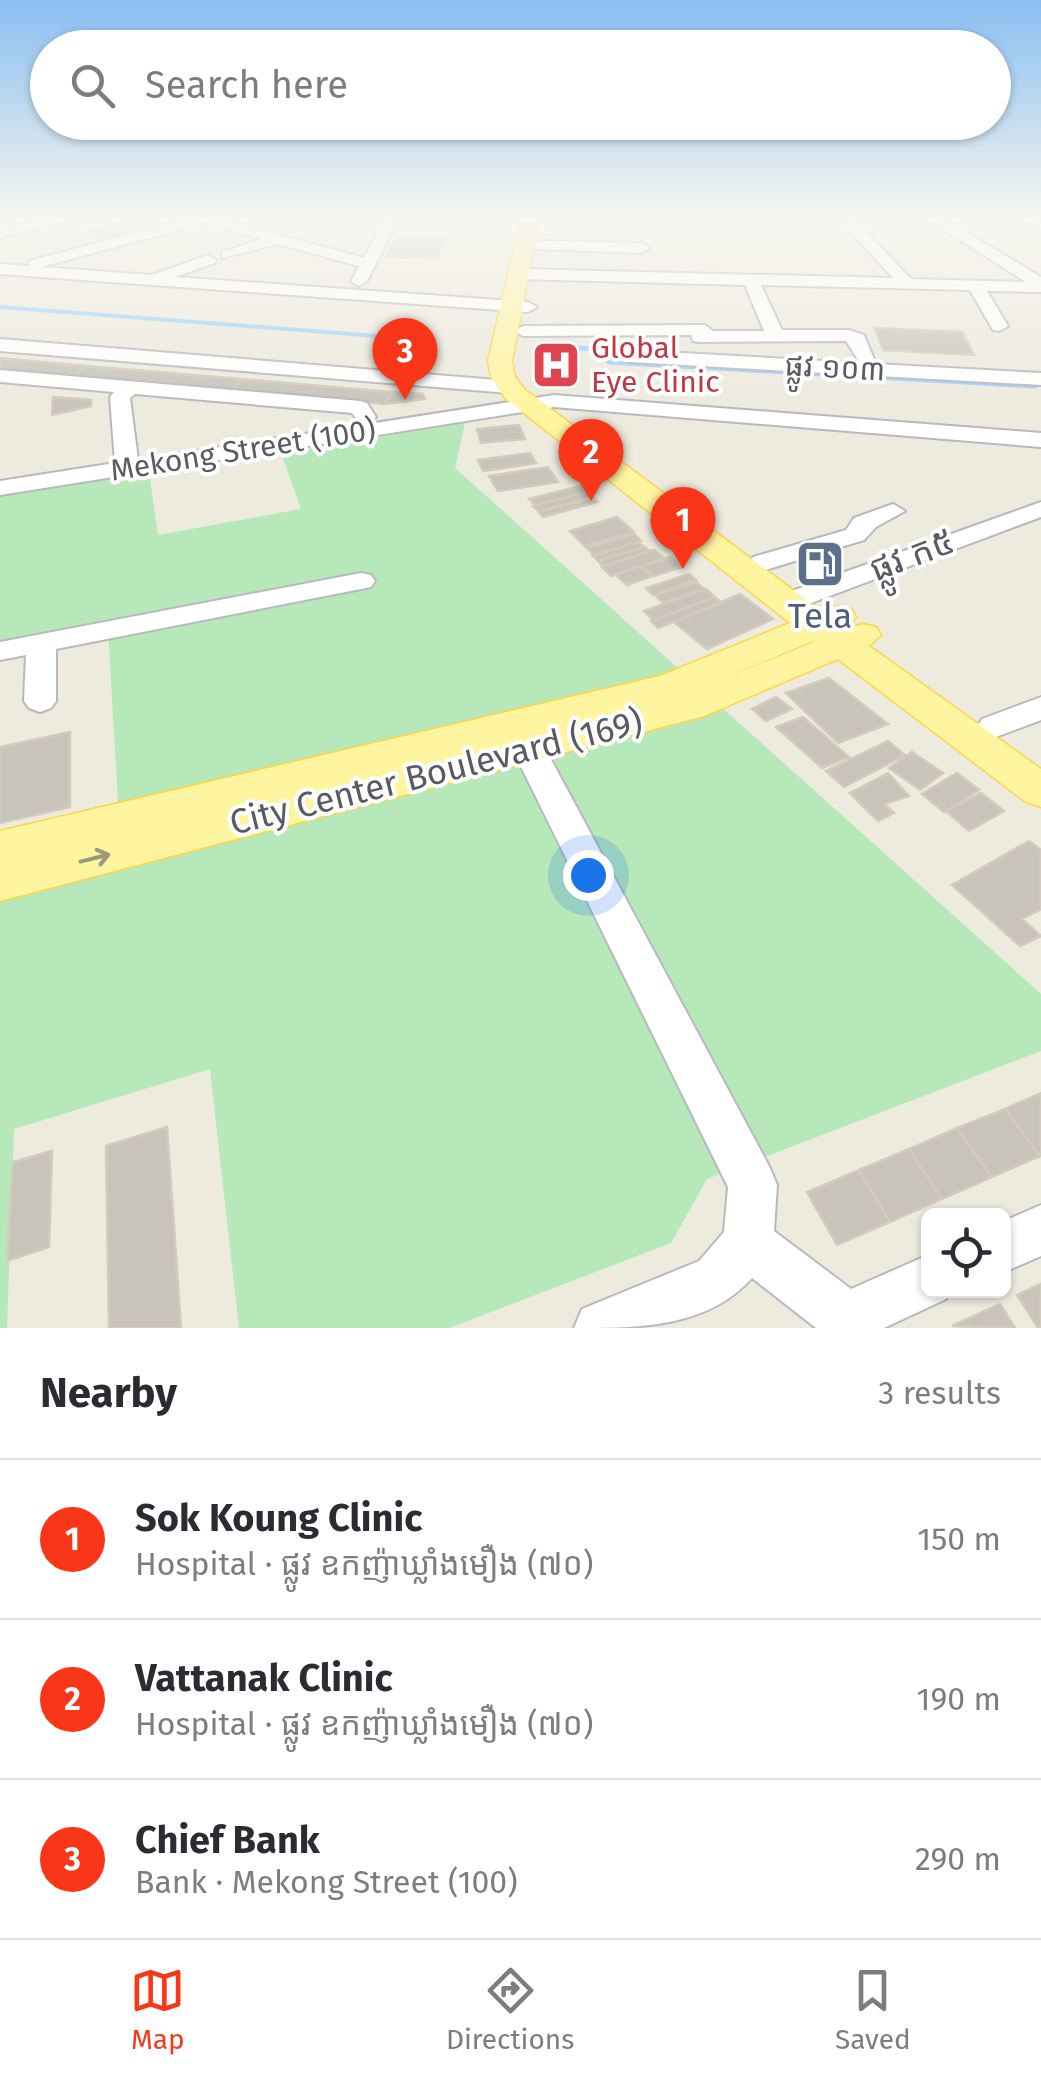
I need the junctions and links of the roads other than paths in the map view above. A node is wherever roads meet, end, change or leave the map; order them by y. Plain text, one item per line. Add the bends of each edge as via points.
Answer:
1 (161, 281) edge
2 (358, 281) edge
3 (524, 281) edge
4 (760, 281) edge
5 (833, 281) edge
6 (904, 281) edge
7 (907, 284) junction
8 (975, 286) junction
9 (1041, 286) edge
10 (350, 296) junction
11 (519, 306) junction
12 (999, 326) dead end
13 (523, 331) junction
14 (776, 337) junction
15 (0, 346) edge
16 (629, 356) dead end
17 (868, 361) dead end
18 (6, 377) edge
19 (1041, 379) edge
20 (130, 387) junction
21 (526, 394) junction
22 (0, 403) edge
23 (366, 417) junction
24 (1041, 428) edge
25 (1041, 440) edge
26 (127, 461) junction
27 (0, 474) edge
28 (0, 488) edge
29 (1041, 510) edge
30 (893, 511) dead end
31 (762, 563) junction
32 (361, 581) dead end
33 (825, 620) junction
34 (41, 643) junction
35 (0, 651) edge
36 (40, 701) dead end
37 (1041, 708) edge
38 (993, 728) junction
39 (522, 736) junction
40 (1041, 762) edge
41 (1041, 791) edge
42 (0, 850) edge
43 (0, 882) edge
44 (1041, 1230) edge
45 (748, 1243) junction
46 (1011, 1244) edge
47 (921, 1285) edge
48 (849, 1323) edge
49 (600, 1328) edge

1 - 10 street
2 - 10 street
3 - 11 main road
4 - 14 street
5 - 7 street
6 - 7 street
7 - 8 street
8 - 9 street
8 - 12 street
10 - 11 street
11 - 13 main road
11 - 21 main road via 500,361
13 - 14 street
13 - 21 main road via 518,361
14 - 17 street via 849,335
15 - 21 street
16 - 19 street, ផ្លូវ ១០៣
18 - 20 street
18 - 22 street
20 - 23 street via 360,407
20 - 26 street via 120,397
21 - 23 street, Mekong Street (100)
21 - 24 street via 552,389
21 - 25 street
21 - 26 street, Mekong Street (100) via 245,458
21 - 31 main road
21 - 33 main road
23 - 26 street, Mekong Street (100)
26 - 27 street, Mekong Street (100)
26 - 28 street, Mekong Street (100)
29 - 33 street, ផ្លូវ ក៥
30 - 31 street via 863,523 854,535
31 - 33 main road
32 - 34 street
33 - 38 main road
33 - 39 main road, City Center Boulevard (169) via 714,700
33 - 41 main road
34 - 35 street
34 - 36 street
37 - 38 street
38 - 40 main road
39 - 42 main road, City Center Boulevard (169)
43 -> 39 main road, City Center Boulevard (169)
39 - 45 street via 753,1185
44 - 46 street
45 - 48 street
45 - 49 street via 717,1280
47 - 48 street

